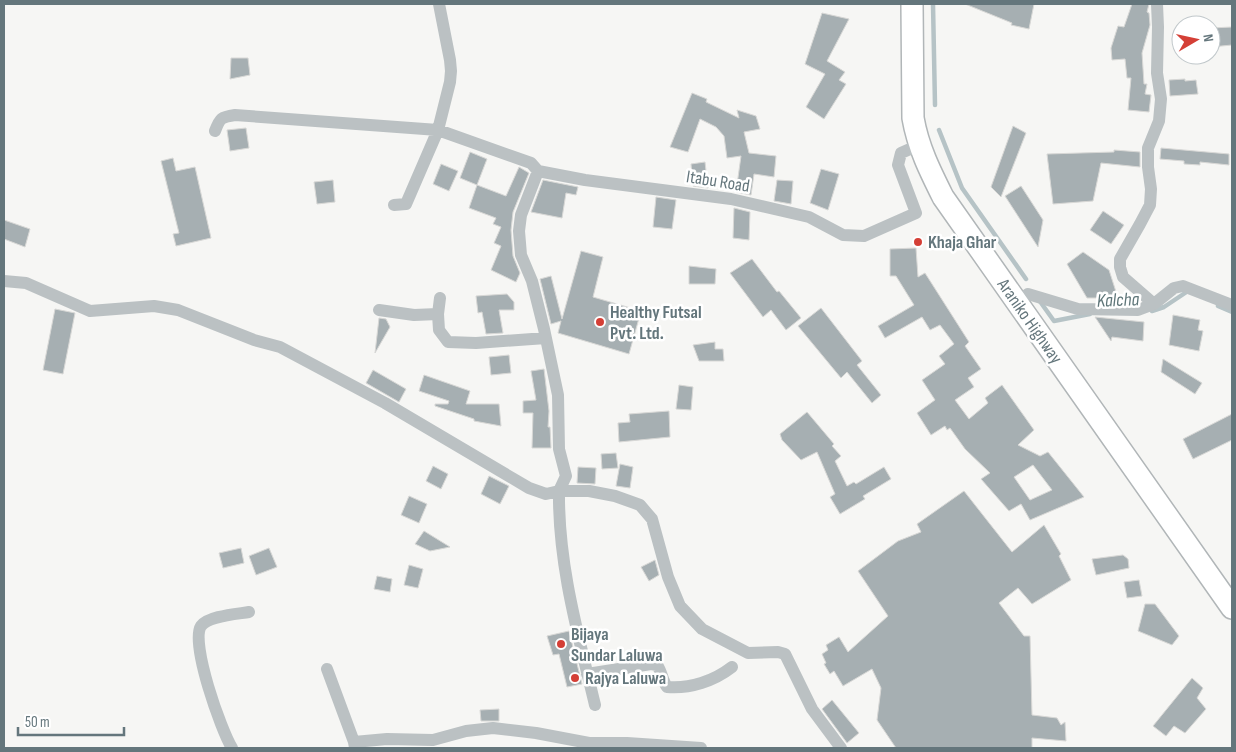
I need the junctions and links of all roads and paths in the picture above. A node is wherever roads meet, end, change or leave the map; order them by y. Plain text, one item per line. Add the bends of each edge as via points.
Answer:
1 (439, 4) edge
2 (912, 4) edge
3 (1156, 4) edge
4 (438, 130) junction
5 (215, 131) dead end
6 (919, 145) junction
7 (538, 171) junction
8 (394, 205) dead end
9 (4, 281) edge
10 (440, 298) dead end
11 (1017, 303) junction
12 (1154, 304) junction
13 (1232, 305) edge
14 (379, 310) dead end
15 (438, 314) junction
16 (546, 338) junction
17 (559, 491) junction
18 (1232, 608) edge
19 (249, 612) dead end
20 (732, 667) dead end
21 (327, 669) dead end
22 (587, 674) junction
23 (595, 705) dead end
24 (355, 745) edge
25 (232, 748) edge
26 (701, 748) edge
27 (841, 748) edge

1 - 4 street via 451,71
2 - 6 highway, Araniko Highway via 913,118
3 - 12 street via 1157,73 1161,99 1159,122 1148,148 1150,204 1120,259 1123,277
4 - 5 street via 235,115 224,116
4 - 7 street via 531,163
4 - 8 street via 406,204
6 - 7 street, Itabu Road via 901,152 898,165 916,212 864,236 843,235 809,217 730,199
6 - 11 highway, Araniko Highway via 943,197
7 - 16 street via 521,215 519,231 521,255 532,281
9 - 17 street via 26,283 90,311 154,306 178,310 254,340 280,346 394,408 529,488 546,494
10 - 15 street
11 - 12 street via 1028,294 1078,309 1138,310
11 - 18 highway, Araniko Highway
12 - 13 street via 1174,288 1182,286
14 - 15 street via 414,315
15 - 16 street via 439,330 448,342
16 - 17 street via 558,395 559,449 566,476
17 - 22 street via 564,572
17 - 27 street via 590,491 640,505 652,519 668,577 680,606 702,629 748,653 785,654 812,709
19 - 25 street via 209,620 198,635 221,727
20 - 22 street via 718,678 674,687 667,687 661,670 651,664
21 - 24 street
22 - 23 street
24 - 26 street via 387,739 432,740 493,728 589,743

